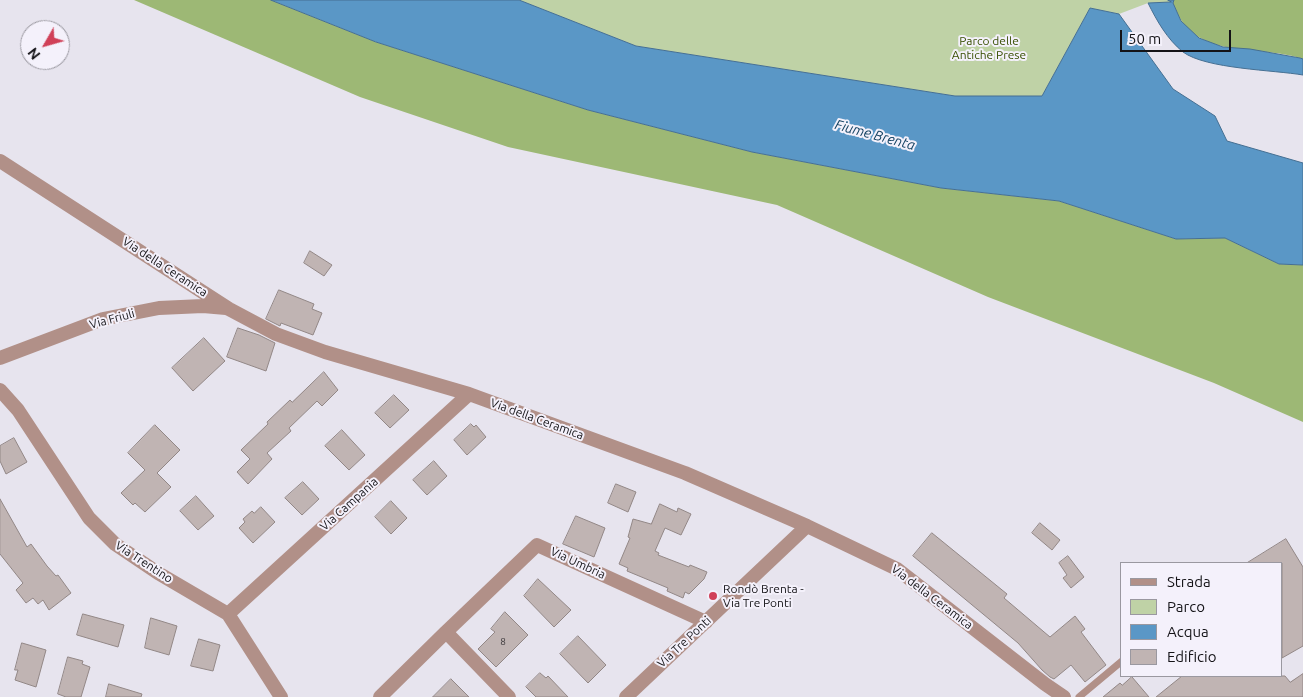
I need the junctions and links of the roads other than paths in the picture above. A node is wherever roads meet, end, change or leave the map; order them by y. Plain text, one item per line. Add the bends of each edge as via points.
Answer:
1 (0, 161) edge
2 (229, 309) junction
3 (0, 358) edge
4 (0, 390) edge
5 (469, 394) junction
6 (807, 526) junction
7 (228, 614) junction
8 (706, 622) junction
9 (446, 632) junction
10 (1120, 663) edge
11 (280, 697) edge
12 (380, 697) edge
13 (509, 697) edge
14 (626, 697) edge
15 (1064, 697) edge
16 (1079, 697) edge

1 - 2 street, Via della Ceramica
2 - 3 street, Via Friuli via 204,306 158,308 103,319
2 - 5 street, Via della Ceramica via 276,334 325,352
4 - 7 street, Via Trentino via 18,410 89,518 108,538 158,573
5 - 6 street, Via della Ceramica via 684,472
5 - 7 street, Via Campania
6 - 8 street, Via Tre Ponti
6 - 15 street, Via della Ceramica via 898,568
7 - 11 street, Via Trentino
8 - 9 street, Via Umbria via 537,544
8 - 14 street, Via Tre Ponti
9 - 12 street, Via Umbria
9 - 13 street
10 - 16 lane

